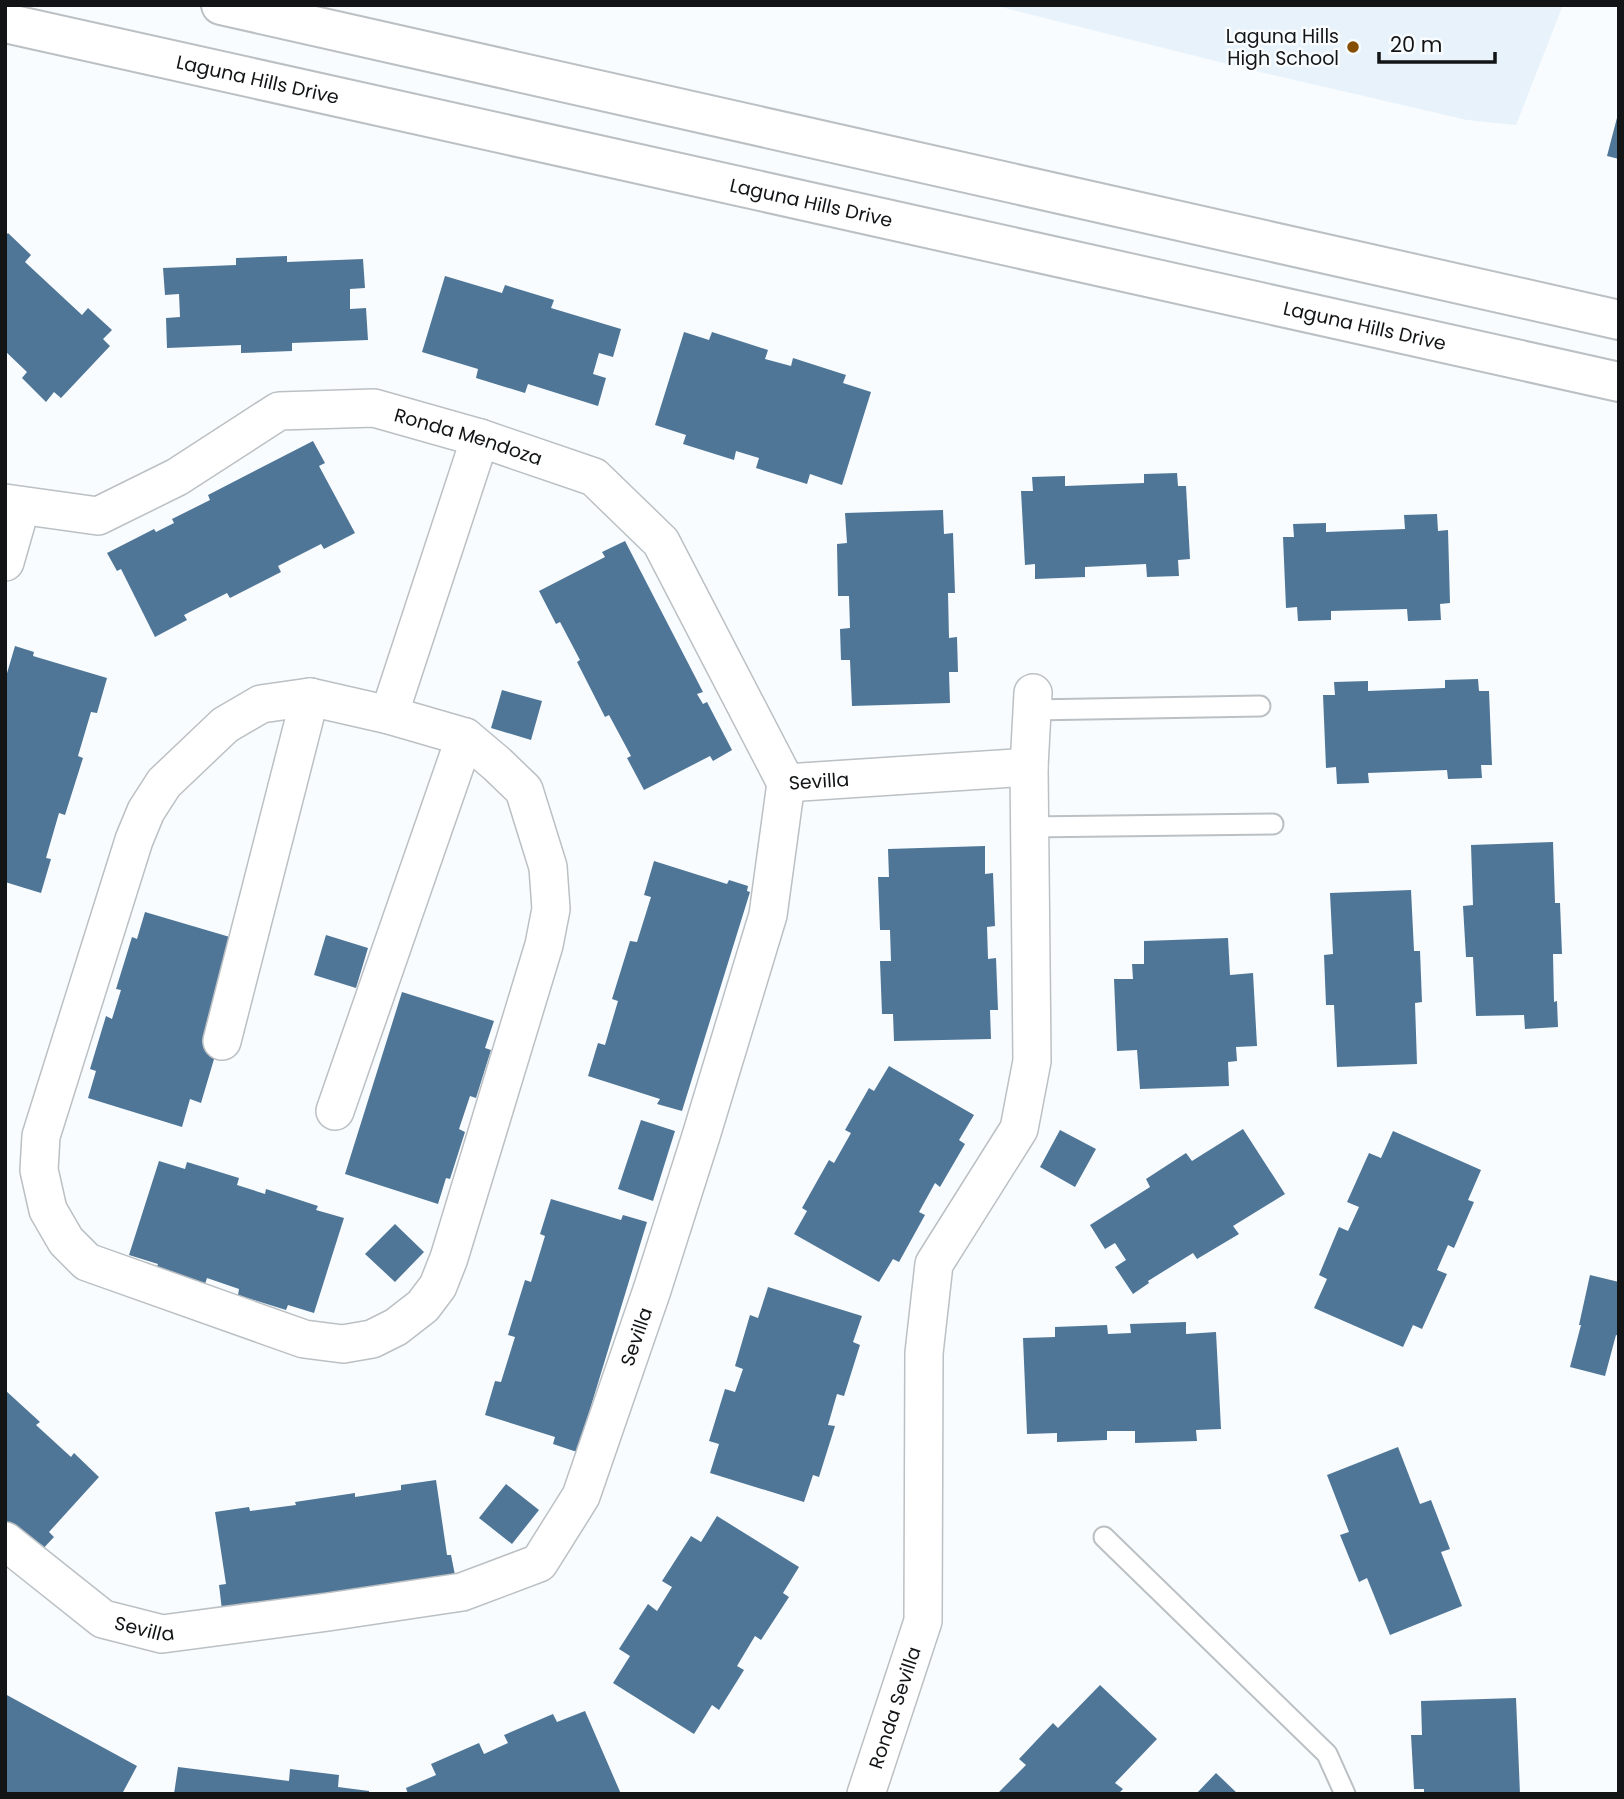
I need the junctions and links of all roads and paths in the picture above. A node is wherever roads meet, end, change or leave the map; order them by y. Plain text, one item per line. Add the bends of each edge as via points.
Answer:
1 (221, 5) edge
2 (5, 23) edge
3 (1619, 320) edge
4 (1619, 382) edge
5 (480, 438) junction
6 (13, 505) edge
7 (5, 562) edge
8 (310, 697) junction
9 (1033, 701) joint
10 (1260, 706) dead end
11 (389, 715) junction
12 (465, 737) junction
13 (1029, 767) junction
14 (786, 783) junction
15 (1273, 824) dead end
16 (1029, 827) junction
17 (222, 1041) dead end
18 (335, 1111) dead end
19 (1104, 1537) dead end
20 (5, 1541) edge
21 (866, 1794) edge
22 (1345, 1794) edge

1 - 3 main road
2 - 4 main road, Laguna Hills Drive
5 - 6 street, Ronda Mendoza via 374,408 279,411 177,477 98,516
5 - 11 street
5 - 14 street, Ronda Mendoza via 594,477 662,542
6 - 7 street
8 - 11 street
8 - 12 street via 261,704 225,725 164,782 146,811 41,1136 39,1170 48,1210 66,1241 87,1262 304,1339 343,1344 372,1339 423,1306 438,1286 544,945 551,909 548,867 524,790
8 - 17 street
9 - 10 lane
9 - 13 street, Ronda Sevilla
11 - 12 street
12 - 18 street
13 - 14 street, Sevilla
13 - 16 street, Ronda Sevilla
14 - 20 street, Sevilla via 768,915 701,1136 581,1496 539,1563 462,1592 162,1634 103,1619
15 - 16 lane
16 - 21 street, Ronda Sevilla via 1032,1061 1019,1129 934,1264 924,1353 923,1621
19 - 22 lane via 1327,1754

